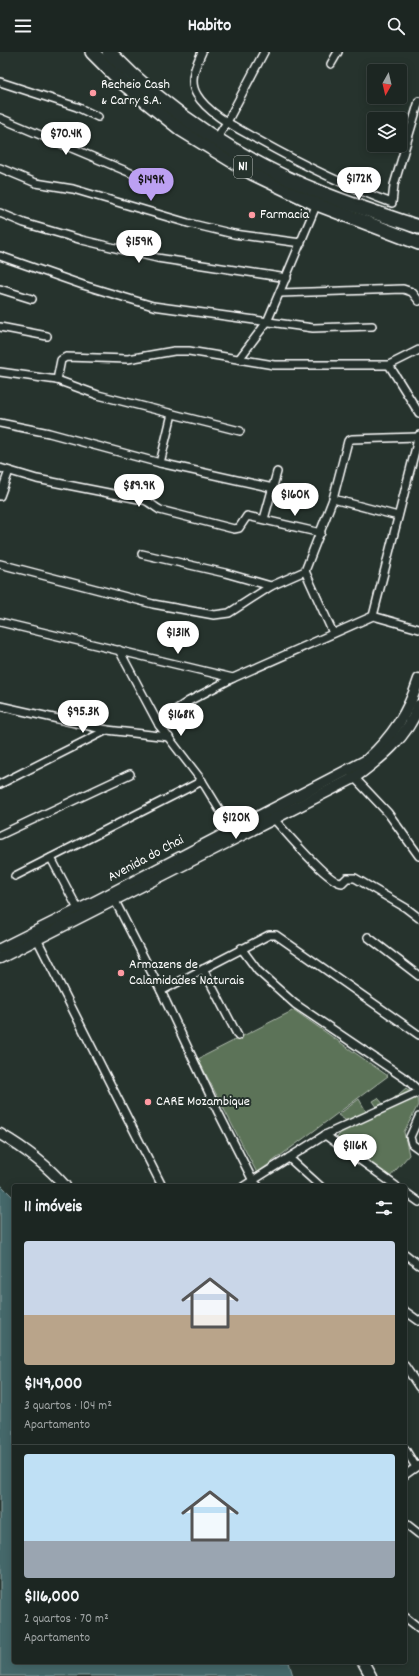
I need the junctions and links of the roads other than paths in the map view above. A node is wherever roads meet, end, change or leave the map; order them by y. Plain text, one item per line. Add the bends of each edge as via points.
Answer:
1 (92, 52) edge
2 (109, 52) edge
3 (202, 52) edge
4 (264, 52) edge
5 (338, 52) edge
6 (331, 64) dead end
7 (0, 82) edge
8 (419, 101) edge
9 (98, 117) dead end
10 (0, 118) edge
11 (227, 122) junction
12 (214, 143) junction
13 (0, 168) edge
14 (138, 176) dead end
15 (319, 198) junction
16 (392, 203) junction
17 (0, 213) edge
18 (395, 219) junction
19 (419, 227) edge
20 (300, 243) junction
21 (419, 243) edge
22 (0, 256) edge
23 (287, 278) junction
24 (0, 289) edge
25 (280, 293) junction
26 (32, 300) dead end
27 (419, 301) edge
28 (267, 322) junction
29 (372, 326) dead end
30 (0, 327) edge
31 (47, 336) dead end
32 (419, 350) edge
33 (239, 359) junction
34 (389, 365) junction
35 (0, 372) edge
36 (57, 380) junction
37 (419, 413) edge
38 (172, 414) junction
39 (0, 423) edge
40 (240, 431) dead end
41 (418, 436) edge
42 (160, 463) junction
43 (0, 468) edge
44 (9, 471) junction
45 (278, 472) dead end
46 (273, 488) junction
47 (0, 496) edge
48 (333, 500) junction
49 (398, 516) junction
50 (264, 519) junction
51 (321, 533) junction
52 (142, 554) dead end
53 (0, 564) edge
54 (305, 571) junction
55 (271, 586) junction
56 (373, 616) junction
57 (0, 622) edge
58 (419, 629) edge
59 (333, 633) junction
60 (119, 650) junction
61 (233, 678) junction
62 (419, 679) edge
63 (419, 705) edge
64 (0, 706) edge
65 (159, 725) junction
66 (108, 730) junction
67 (169, 737) junction
68 (130, 774) dead end
69 (351, 774) junction
70 (202, 781) junction
71 (0, 784) edge
72 (273, 818) junction
73 (232, 830) junction
74 (0, 835) edge
75 (419, 856) edge
76 (50, 858) junction
77 (15, 876) dead end
78 (114, 900) junction
79 (78, 910) junction
80 (419, 918) edge
81 (368, 937) dead end
82 (37, 939) junction
83 (241, 948) junction
84 (0, 949) edge
85 (0, 958) edge
86 (203, 969) junction
87 (419, 976) edge
88 (161, 991) junction
89 (419, 1035) edge
90 (238, 1036) dead end
91 (419, 1091) edge
92 (419, 1117) edge
93 (0, 1134) edge
94 (325, 1135) junction
95 (419, 1149) edge
96 (289, 1158) junction
97 (256, 1183) edge
98 (63, 1184) edge
99 (161, 1184) edge
100 (318, 1184) edge
101 (393, 1184) edge
102 (407, 1193) edge
103 (419, 1202) edge
104 (407, 1256) edge
105 (419, 1265) edge
106 (407, 1312) edge
107 (419, 1321) edge
108 (407, 1369) edge
109 (419, 1387) edge
110 (407, 1452) edge
111 (417, 1466) edge
112 (407, 1474) edge
113 (407, 1525) edge
114 (419, 1534) edge
115 (407, 1619) edge
116 (419, 1628) edge
117 (364, 1664) edge
118 (371, 1676) edge

1 - 12 highway, N1 via 123,83 182,130
2 - 12 highway, N1
3 - 11 street via 194,68 193,86 197,96
4 - 11 street
5 - 6 street
7 - 9 street via 77,107
8 - 16 street via 394,185
10 - 14 street
11 - 12 street
11 - 16 street via 314,170
12 - 15 highway, N1 via 277,186
13 - 20 street via 36,183 73,189 188,223 234,234
15 - 18 highway, N1
15 - 20 street
15 - 21 highway, N1
16 - 18 street
17 - 23 street via 74,238 157,258
18 - 19 highway, N1
20 - 23 street
22 - 28 street via 153,306
23 - 25 street
24 - 26 street
25 - 27 street via 402,289 412,292
25 - 28 street
28 - 29 street via 313,328
28 - 33 street
30 - 31 street
32 - 34 street
33 - 34 street via 289,365
33 - 36 street via 189,351 128,359 66,357 61,360
34 - 37 street
35 - 36 street
36 - 38 street via 98,395
38 - 40 street
38 - 42 street
39 - 42 street via 49,433
41 - 48 street via 348,441
41 - 49 street
42 - 46 street
43 - 44 street
44 - 47 street
44 - 50 street via 82,489 144,500 160,510 236,529 247,516
45 - 46 street
46 - 50 street
48 - 49 street
48 - 51 street
49 - 56 street
50 - 51 street
51 - 54 street
52 - 55 street
53 - 55 street via 153,604 214,615 229,613
54 - 55 street
54 - 59 street
56 - 58 street
56 - 59 street
57 - 60 street
59 - 61 street
60 - 61 street
60 - 65 street
61 - 65 street via 188,701
62 - 69 main road, Avenida do Chai via 404,717 396,729
63 - 69 main road, Avenida do Chai via 412,721 393,745 372,765
64 - 66 street
65 - 67 street
66 - 67 street
66 - 71 street
67 - 70 street
68 - 74 street
69 - 72 main road, Avenida do Chai
69 - 73 main road, Avenida do Chai
69 - 75 street via 388,813
70 - 73 street
70 - 76 street
72 - 78 main road, Avenida do Chai
72 - 80 street via 319,868 336,881 342,883 347,878 355,878
73 - 79 main road, Avenida do Chai
76 - 77 street
76 - 79 street
78 - 82 main road, Avenida do Chai
78 - 88 street
79 - 84 main road, Avenida do Chai
81 - 87 street
82 - 85 main road, Avenida do Chai
82 - 99 street
83 - 86 street
83 - 89 street via 268,935 279,936
83 - 91 street via 258,970 295,1004 406,1079
86 - 88 street
86 - 90 street
88 - 97 street via 218,1112
91 - 94 street
92 - 95 street via 410,1137 412,1144
93 - 98 main road via 18,1144
94 - 96 street
94 - 101 street
96 - 97 street
96 - 100 street
102 - 103 street
104 - 105 street
106 - 107 street
108 - 109 street
110 - 111 street
111 - 112 street
113 - 114 street
115 - 116 street
117 - 118 main road

